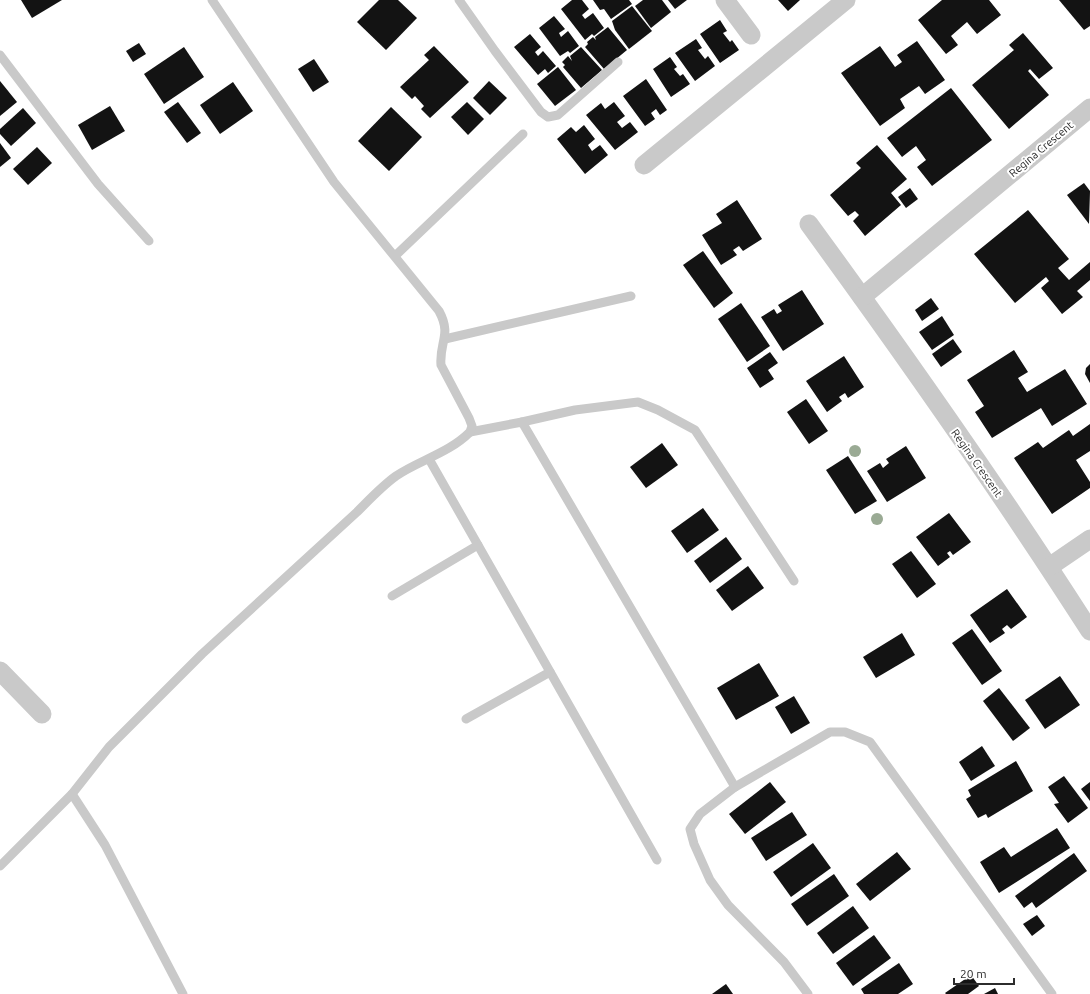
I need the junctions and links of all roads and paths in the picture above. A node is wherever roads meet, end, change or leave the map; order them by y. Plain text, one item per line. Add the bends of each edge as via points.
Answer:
1 (212, 0) edge
2 (459, 0) edge
3 (725, 0) edge
4 (846, 0) edge
5 (751, 35) dead end
6 (0, 55) edge
7 (618, 62) dead end
8 (1090, 108) edge
9 (523, 134) dead end
10 (644, 165) dead end
11 (809, 224) dead end
12 (148, 241) dead end
13 (396, 256) junction
14 (631, 296) dead end
15 (862, 297) junction
16 (445, 339) junction
17 (522, 422) junction
18 (470, 432) junction
19 (429, 459) junction
20 (1090, 539) edge
21 (478, 545) junction
22 (1049, 567) junction
23 (794, 581) dead end
24 (392, 596) dead end
25 (1090, 630) edge
26 (0, 671) edge
27 (550, 672) junction
28 (42, 714) dead end
29 (466, 719) dead end
30 (734, 787) junction
31 (72, 794) junction
32 (657, 860) dead end
33 (0, 866) edge
34 (183, 994) edge
35 (808, 994) edge
36 (1052, 994) edge

1 - 13 lane via 334,182
2 - 7 lane via 541,112 548,117 558,115
3 - 5 street
4 - 10 street
6 - 12 lane via 98,184
8 - 15 street, Regina Crescent
9 - 13 lane
11 - 15 street, Regina Crescent
13 - 16 lane via 439,311 446,327
14 - 16 lane
15 - 22 street, Regina Crescent
16 - 18 lane via 442,365 469,418 472,426
17 - 18 lane
17 - 23 lane via 574,410 638,402 695,430
17 - 30 lane
18 - 19 lane via 463,440
19 - 21 lane
19 - 31 lane via 396,476 376,493 202,654 108,747
20 - 22 street
21 - 24 lane
21 - 27 lane
22 - 25 street, Regina Crescent
26 - 28 street
27 - 29 lane
27 - 32 lane
30 - 35 lane via 700,814 690,829 694,844 710,880 728,905 784,962
30 - 36 lane via 830,732 845,732 870,742
31 - 33 lane
31 - 34 lane via 105,845

